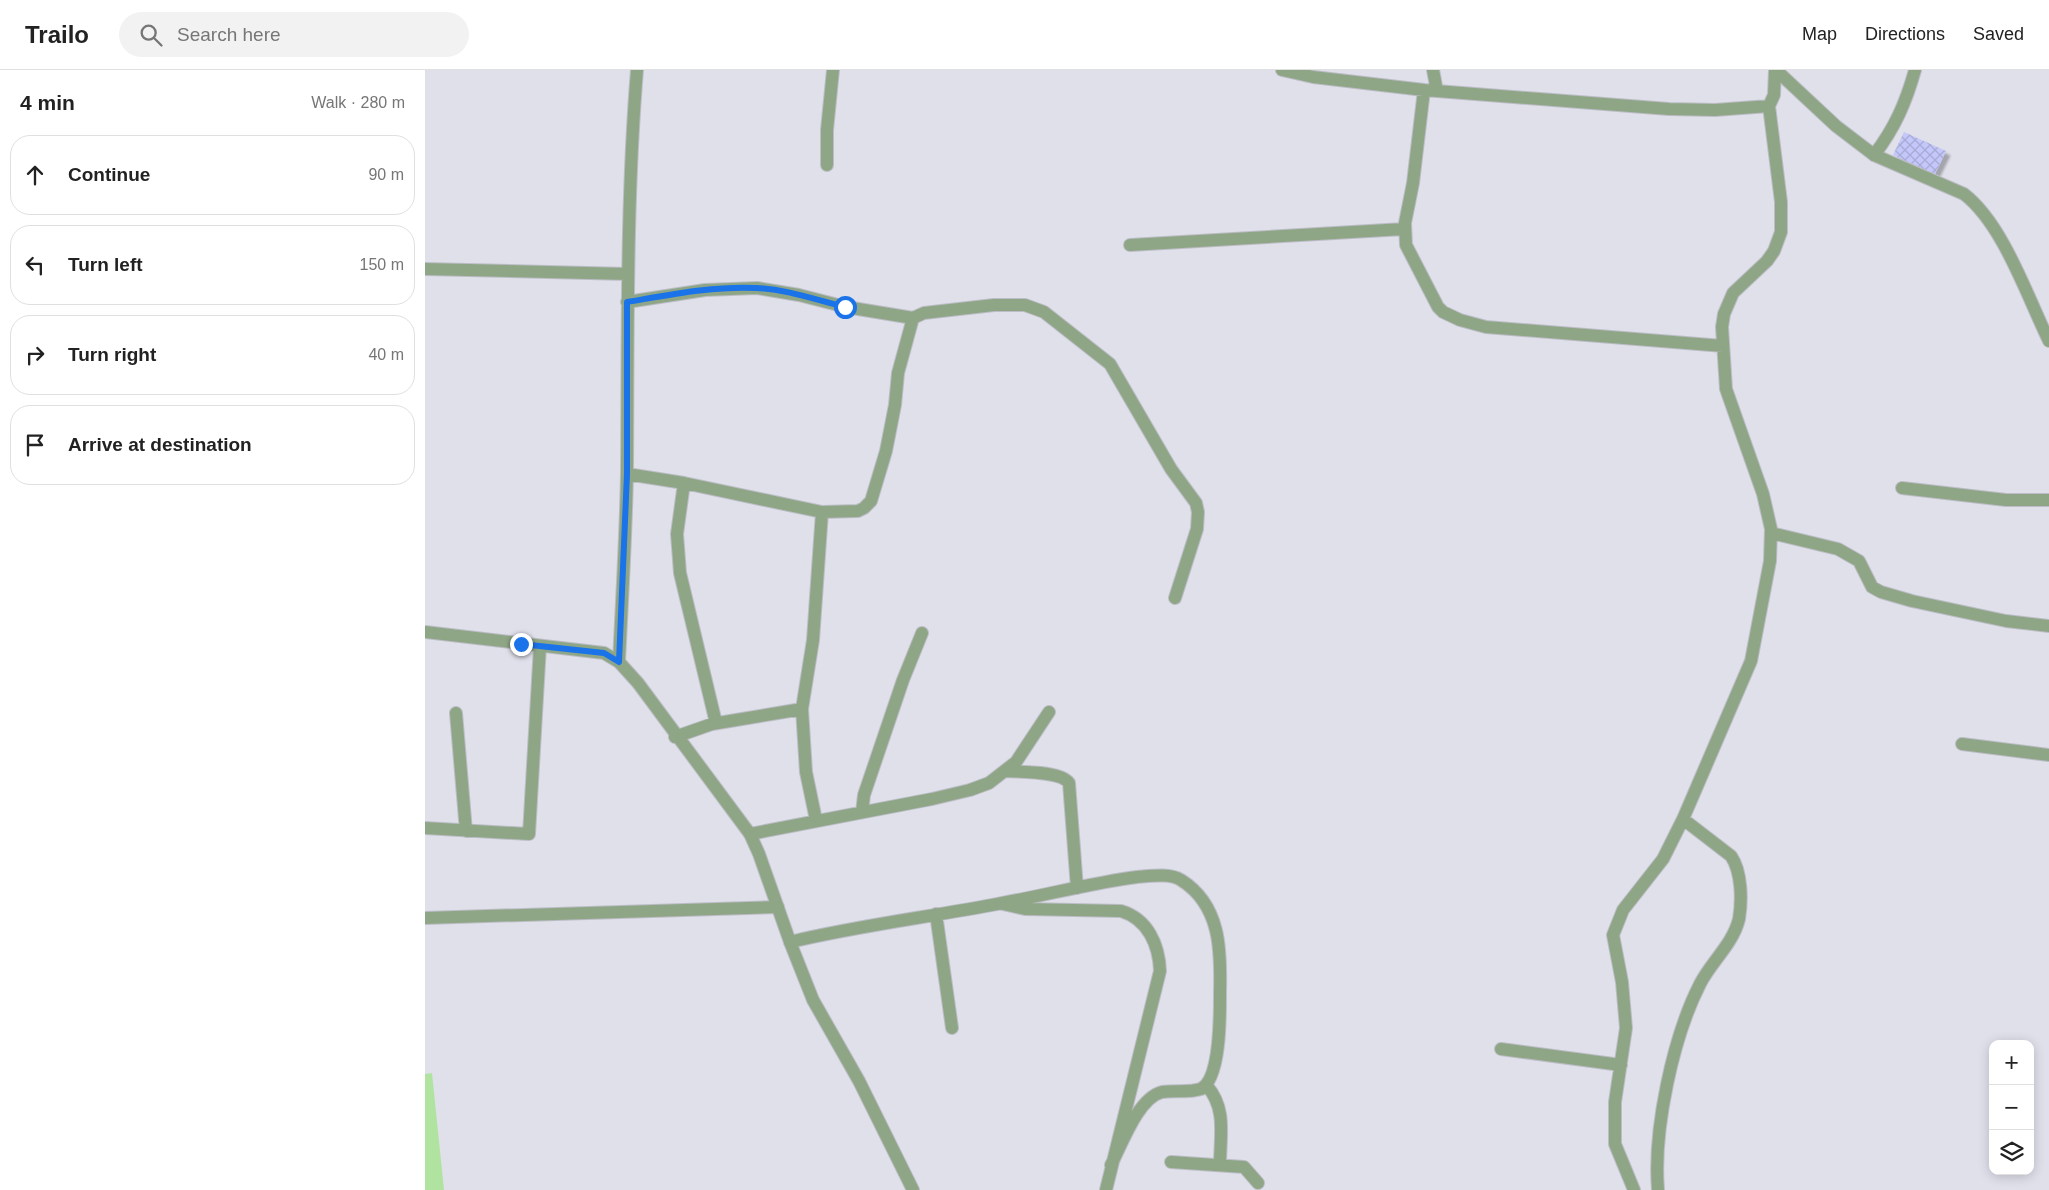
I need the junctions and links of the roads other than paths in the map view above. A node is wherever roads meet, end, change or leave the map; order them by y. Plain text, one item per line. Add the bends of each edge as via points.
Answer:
1 (637, 70) edge
2 (833, 70) edge
3 (1282, 70) edge
4 (1433, 70) edge
5 (1776, 70) edge
6 (1915, 70) edge
7 (1430, 91) junction
8 (1769, 106) junction
9 (1874, 155) junction
10 (827, 165) dead end
11 (1404, 228) junction
12 (1130, 246) dead end
13 (425, 269) edge
14 (628, 274) junction
15 (627, 302) junction
16 (913, 318) junction
17 (2049, 341) edge
18 (1723, 346) junction
19 (627, 474) junction
20 (684, 483) junction
21 (1902, 488) dead end
22 (2049, 500) edge
23 (822, 512) junction
24 (1771, 533) junction
25 (1175, 598) dead end
26 (2049, 626) edge
27 (425, 632) edge
28 (922, 633) dead end
29 (540, 646) junction
30 (619, 662) junction
31 (801, 709) junction
32 (1049, 712) dead end
33 (457, 713) dead end
34 (716, 723) junction
35 (675, 737) junction
36 (1962, 744) dead end
37 (2049, 755) edge
38 (1006, 771) junction
39 (862, 812) junction
40 (1683, 819) junction
41 (816, 820) junction
42 (425, 828) edge
43 (466, 831) junction
44 (750, 834) junction
45 (1077, 888) junction
46 (1001, 903) junction
47 (778, 907) junction
48 (936, 914) junction
49 (425, 918) edge
50 (790, 942) junction
51 (952, 1028) dead end
52 (1501, 1049) dead end
53 (1621, 1065) junction
54 (1207, 1086) junction
55 (1171, 1162) dead end
56 (1111, 1165) junction
57 (1220, 1165) junction
58 (1257, 1183) dead end
59 (913, 1190) edge
60 (1106, 1190) edge
61 (1634, 1190) edge
62 (1658, 1190) edge

1 - 14 street
2 - 10 street
3 - 7 street via 1313,77
4 - 7 street
5 - 8 street via 1774,95
5 - 9 street via 1836,126
6 - 9 street via 1900,116
7 - 8 street via 1669,109
7 - 11 street
8 - 18 street via 1781,202 1781,232 1767,261 1733,293 1724,314
9 - 17 street via 1964,194 1974,202 1998,234
11 - 12 street
11 - 18 street via 1406,245 1438,307 1460,320 1485,327
13 - 14 street
14 - 15 street
15 - 16 street via 705,290 757,288
15 - 19 street
16 - 23 street via 898,373 886,451 871,501 858,511
16 - 25 street via 917,314 942,311 1025,305 1044,312 1110,364 1198,512 1197,529
18 - 24 street via 1727,389 1763,494
19 - 20 street
19 - 30 street
20 - 23 street
20 - 34 street via 677,534 680,573
21 - 22 street via 2006,500
23 - 31 street via 813,640
24 - 26 street via 1838,549 1859,561 1872,587 1881,592 2006,621
24 - 40 street via 1770,561 1751,661
27 - 29 street
28 - 39 street via 864,795
29 - 30 street via 604,653
29 - 43 street via 529,834
30 - 35 street via 638,683
31 - 34 street
31 - 41 street via 806,772
32 - 38 street via 1022,755
33 - 43 street
34 - 35 street
35 - 44 street
36 - 37 street
38 - 39 street via 989,783 970,790
38 - 45 street via 1066,778
39 - 41 street
40 - 53 street via 1663,859 1623,910 1614,929 1613,944 1626,1011
40 - 62 street via 1735,861 1739,880 1739,918 1731,938 1693,998 1676,1045 1658,1149
41 - 44 street
42 - 43 street
44 - 47 street
45 - 46 street
45 - 54 street via 1137,877 1169,876 1187,884 1209,909 1221,953 1216,1054 1213,1076
46 - 48 street
46 - 56 street via 1025,909 1121,911 1144,924 1158,949 1160,971
47 - 49 street
47 - 50 street
48 - 50 street
48 - 51 street
50 - 59 street via 813,1000 859,1081
52 - 53 street
53 - 61 street via 1615,1102 1615,1144
54 - 56 street via 1195,1091 1163,1092 1150,1097 1140,1109
54 - 57 street via 1216,1097 1220,1110
55 - 57 street
56 - 60 street
57 - 58 street via 1244,1167

